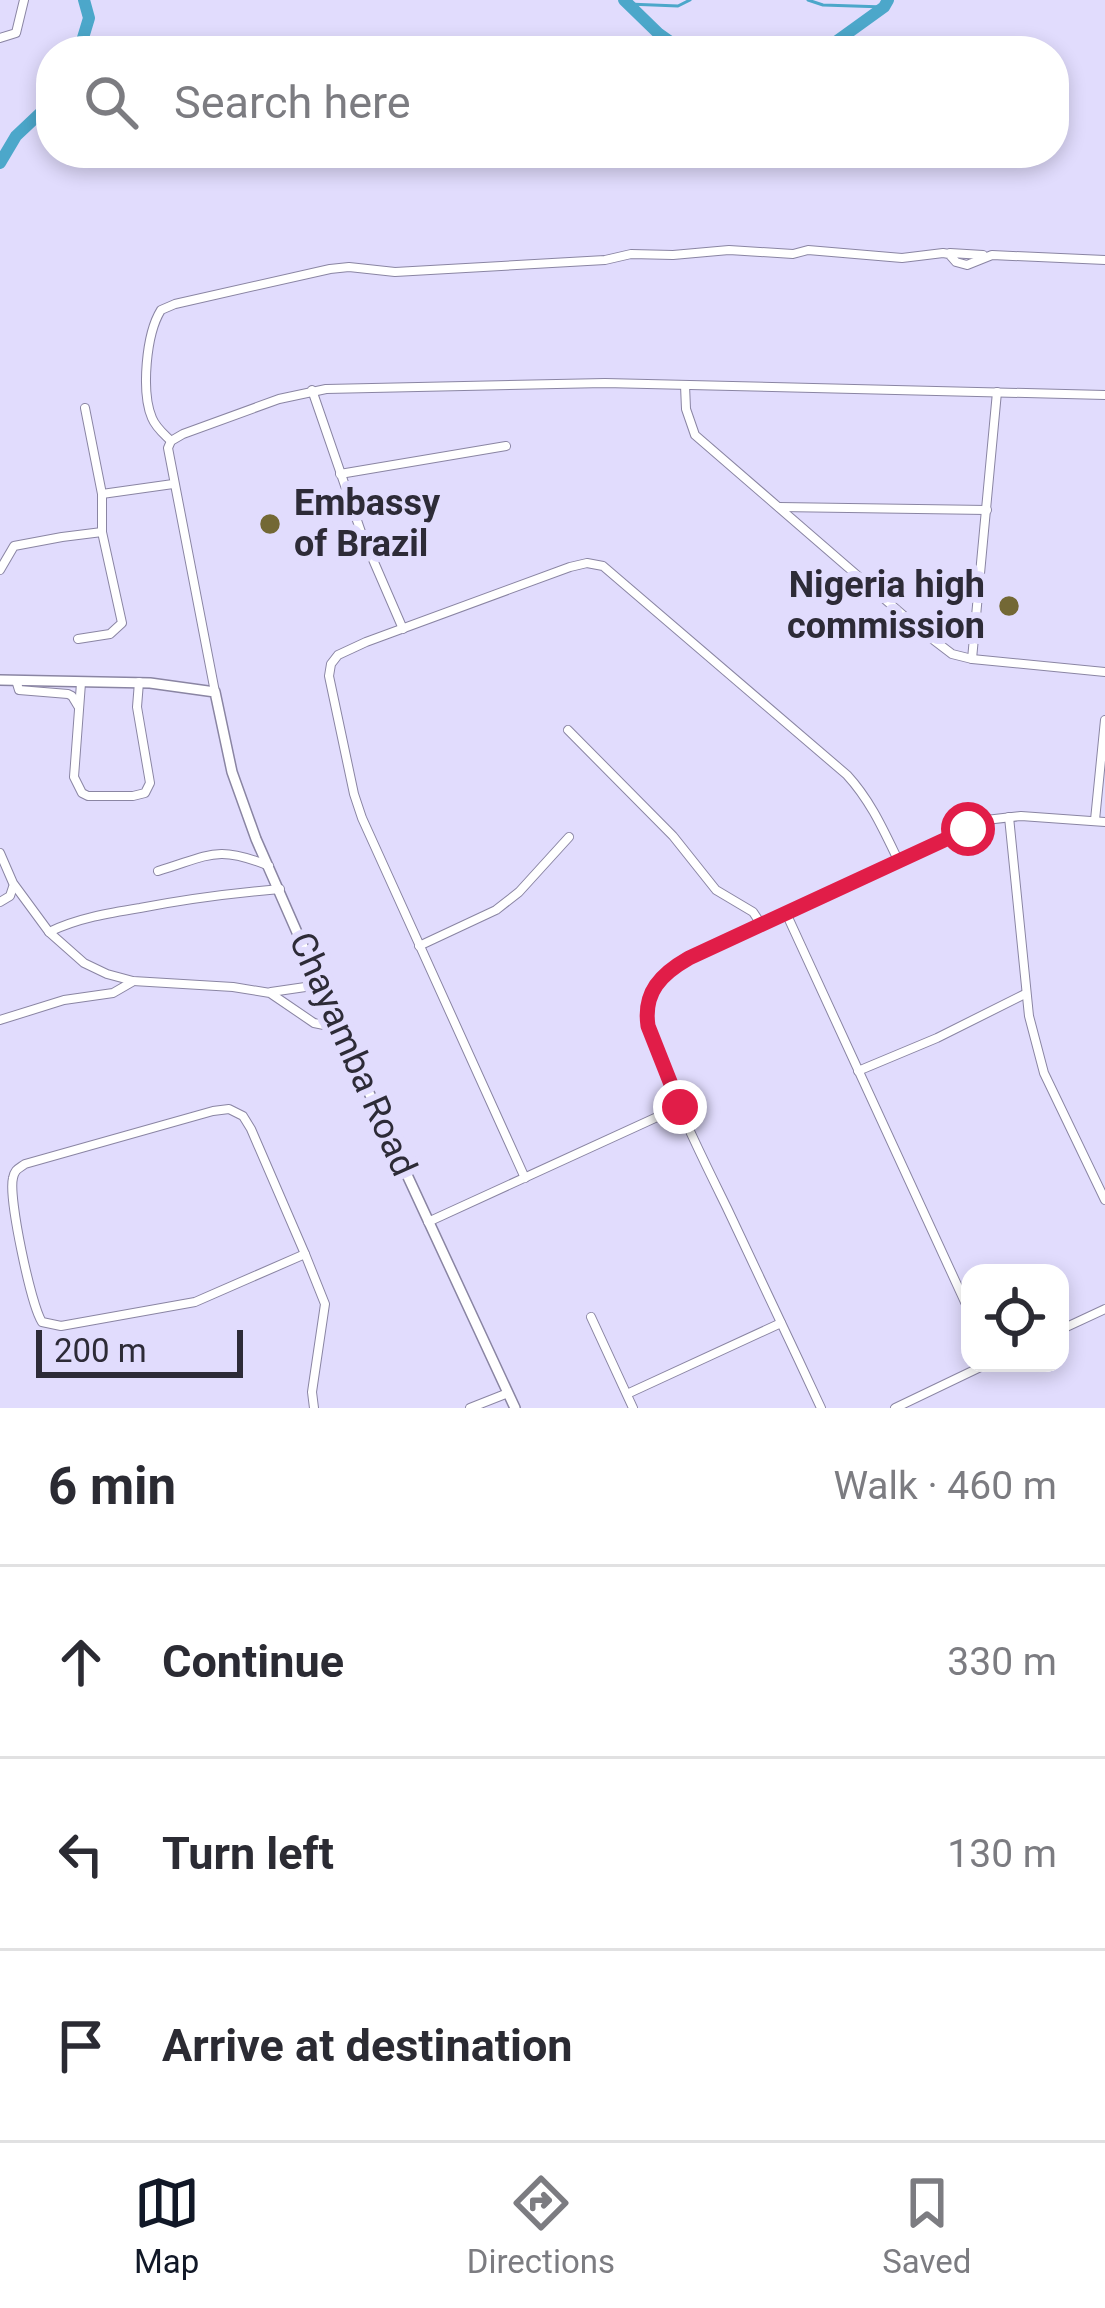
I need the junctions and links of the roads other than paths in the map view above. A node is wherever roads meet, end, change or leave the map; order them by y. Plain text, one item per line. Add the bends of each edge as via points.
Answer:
1 (24, 0) edge
2 (0, 38) edge
3 (1105, 260) edge
4 (685, 385) junction
5 (312, 391) junction
6 (997, 392) junction
7 (1105, 395) edge
8 (85, 408) dead end
9 (171, 441) junction
10 (506, 446) dead end
11 (340, 475) junction
12 (173, 484) junction
13 (102, 494) junction
14 (777, 507) junction
15 (987, 510) junction
16 (102, 532) junction
17 (0, 570) edge
18 (403, 629) junction
19 (78, 638) dead end
20 (973, 659) junction
21 (1105, 672) edge
22 (0, 680) edge
23 (16, 680) junction
24 (81, 682) junction
25 (139, 682) junction
26 (215, 692) junction
27 (78, 707) junction
28 (1105, 720) edge
29 (568, 730) dead end
30 (1009, 817) junction
31 (1100, 821) edge
32 (568, 837) dead end
33 (0, 853) edge
34 (898, 860) junction
35 (269, 866) junction
36 (158, 871) dead end
37 (13, 883) junction
38 (280, 889) junction
39 (0, 902) edge
40 (786, 913) junction
41 (761, 924) junction
42 (50, 932) junction
43 (419, 946) junction
44 (134, 981) junction
45 (320, 985) junction
46 (270, 992) junction
47 (1025, 994) junction
48 (0, 1020) edge
49 (339, 1028) junction
50 (858, 1071) junction
51 (680, 1107) junction
52 (525, 1178) junction
53 (1105, 1201) edge
54 (428, 1222) junction
55 (305, 1254) junction
56 (961, 1294) edge
57 (1105, 1310) edge
58 (592, 1317) dead end
59 (781, 1323) junction
60 (1069, 1326) edge
61 (970, 1372) edge
62 (508, 1393) junction
63 (627, 1394) junction
64 (314, 1408) edge
65 (470, 1408) edge
66 (515, 1408) edge
67 (633, 1408) edge
68 (820, 1408) edge
69 (896, 1408) edge

1 - 2 street via 16,33
3 - 9 street via 986,256 968,266 949,254 729,250 395,272 330,268 175,304 156,316 146,376 150,414
4 - 5 street
4 - 6 street
4 - 14 street via 695,435
5 - 9 street
5 - 11 street
6 - 7 street
6 - 15 street
8 - 13 street
9 - 12 street
10 - 11 street
11 - 18 street
12 - 13 street
12 - 26 street
13 - 16 street
14 - 15 street
14 - 20 street via 918,628
15 - 20 street
16 - 17 street via 24,543
16 - 19 street via 122,622 110,634
18 - 34 street via 570,567 603,566 847,775
18 - 43 street via 343,652 329,676 354,794
20 - 21 street
22 - 23 street
23 - 24 street
23 - 27 street via 19,690 68,694
24 - 25 street
24 - 27 street
25 - 26 street
25 - 27 street via 150,783 142,795 82,793 74,778
26 - 35 street, Chayamba Road via 232,772
28 - 31 street
29 - 41 street via 716,890
30 - 31 street
30 - 34 street
30 - 47 street
32 - 43 street via 496,910
33 - 37 street
34 - 40 street
35 - 36 street via 210,853
35 - 38 street, Chayamba Road
37 - 39 street
37 - 42 street
38 - 42 street via 128,910
38 - 45 street, Chayamba Road
40 - 41 street
40 - 50 street
41 - 51 street via 673,967 652,988 648,1026
42 - 44 street via 84,963
43 - 52 street
44 - 46 street
44 - 48 street
45 - 46 street
45 - 49 street, Chayamba Road
46 - 49 street via 314,1023
47 - 50 street
47 - 53 street via 1044,1073
49 - 54 street, Chayamba Road
50 - 56 street
51 - 52 street
51 - 59 street
52 - 54 street
54 - 62 street, Chayamba Road
55 - 55 street via 251,1129 234,1110 26,1164 13,1178 35,1310 50,1326 195,1302
55 - 64 street via 325,1304
57 - 60 street
58 - 63 street
59 - 63 street
59 - 68 street
61 - 69 street
62 - 65 street
62 - 66 street, Chayamba Road
63 - 67 street

